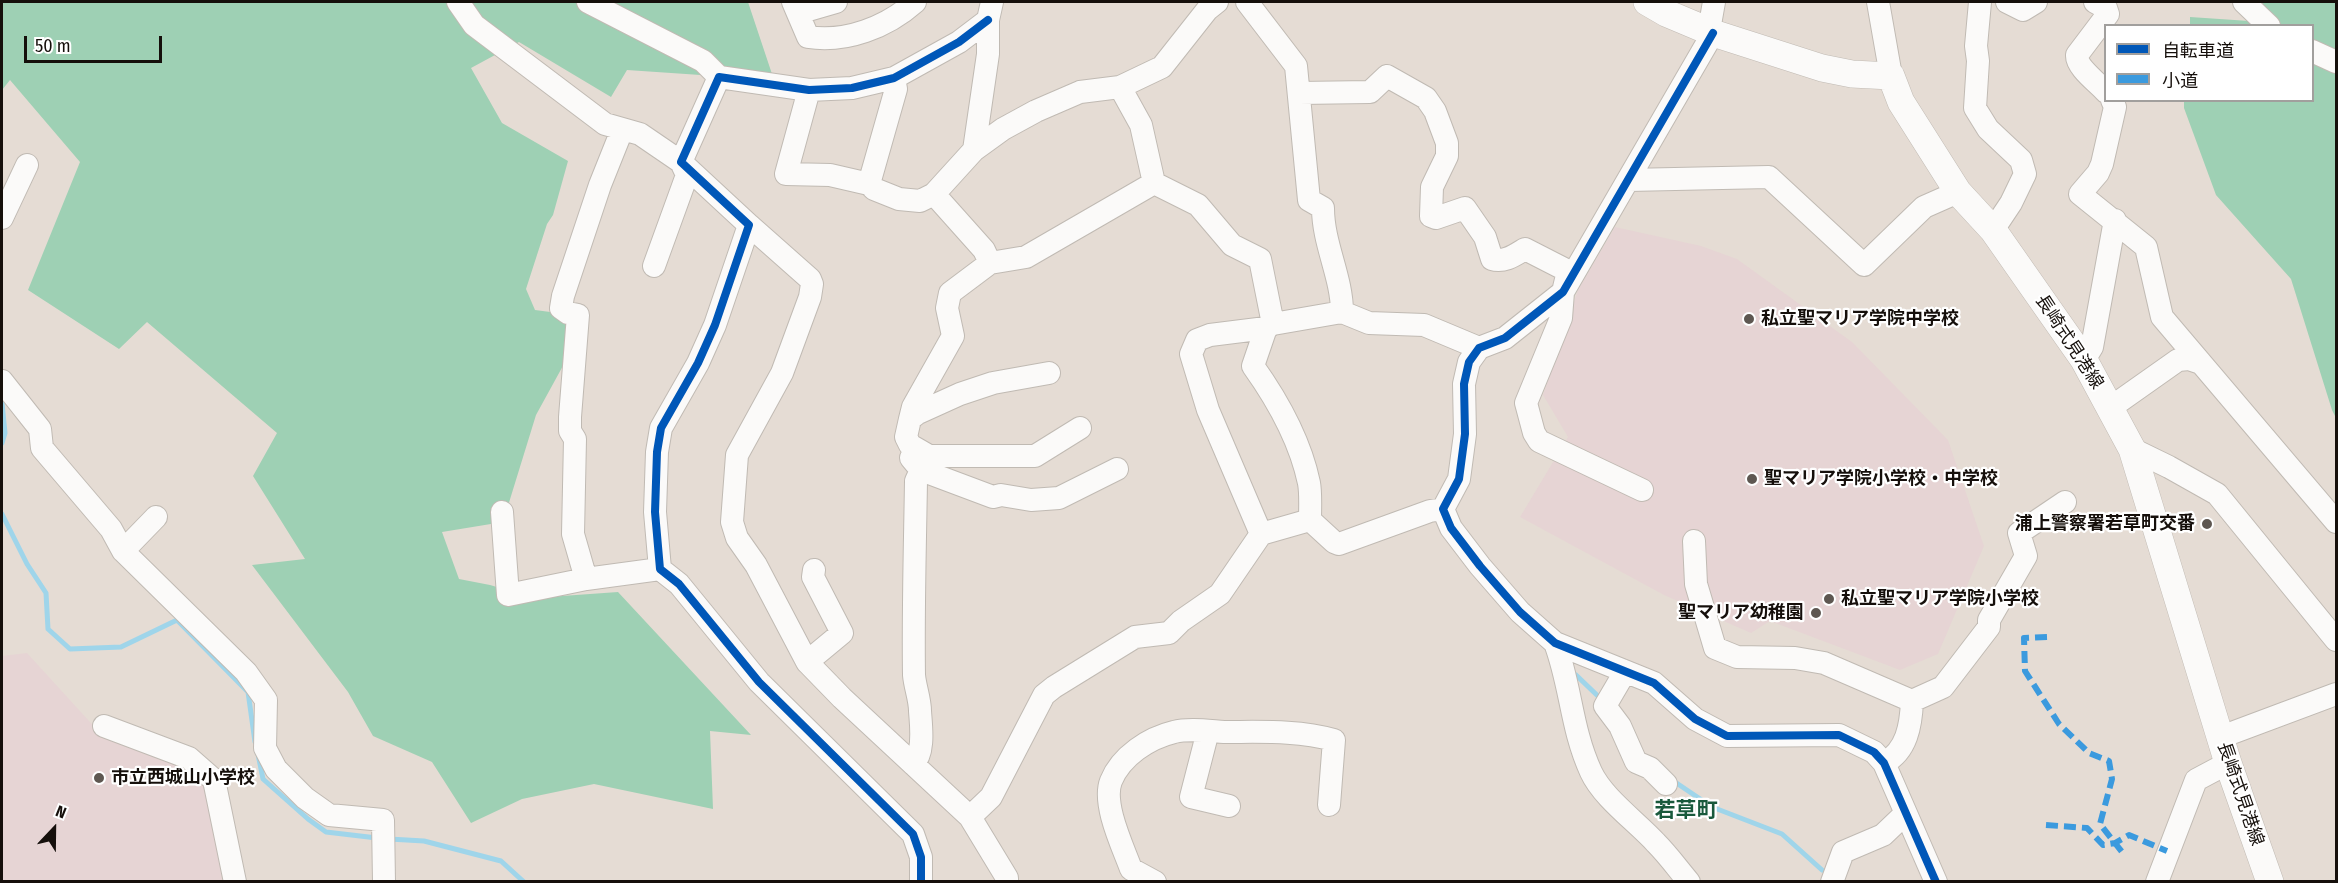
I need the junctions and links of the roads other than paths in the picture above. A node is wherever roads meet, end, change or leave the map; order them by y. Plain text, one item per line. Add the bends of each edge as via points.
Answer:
1 (458, 2) edge
2 (588, 2) edge
3 (836, 2) edge
4 (1217, 2) edge
5 (1247, 2) edge
6 (1647, 2) edge
7 (1714, 2) edge
8 (1878, 2) edge
9 (1980, 2) edge
10 (2007, 2) edge
11 (2036, 2) edge
12 (2096, 2) edge
13 (2244, 2) edge
14 (902, 6) edge
15 (796, 7) edge
16 (990, 11) edge
17 (2268, 24) edge
18 (1709, 32) junction
19 (2314, 51) edge
20 (2337, 62) edge
21 (1891, 76) junction
22 (719, 77) junction
23 (894, 78) junction
24 (1120, 87) junction
25 (809, 90) junction
26 (2104, 90) edge
27 (1299, 93) junction
28 (2113, 102) edge
29 (622, 130) junction
30 (974, 150) junction
31 (681, 162) junction
32 (27, 165) dead end
33 (1628, 180) junction
34 (1154, 183) junction
35 (868, 184) junction
36 (1958, 192) junction
37 (934, 194) junction
38 (2, 218) edge
39 (2115, 220) junction
40 (749, 225) junction
41 (1993, 230) junction
42 (990, 263) junction
43 (654, 266) dead end
44 (1563, 292) junction
45 (1342, 312) junction
46 (1270, 326) junction
47 (1479, 348) junction
48 (2084, 360) junction
49 (2201, 363) junction
50 (1049, 373) dead end
51 (2, 381) edge
52 (2110, 408) junction
53 (910, 419) junction
54 (1080, 428) dead end
55 (910, 445) junction
56 (2132, 449) junction
57 (1117, 469) dead end
58 (921, 470) junction
59 (1642, 490) dead end
60 (2065, 502) dead end
61 (1443, 509) junction
62 (502, 512) dead end
63 (156, 517) dead end
64 (1310, 520) junction
65 (2337, 522) edge
66 (1261, 534) junction
67 (1694, 541) dead end
68 (123, 551) junction
69 (660, 569) junction
70 (814, 570) dead end
71 (586, 579) junction
72 (2337, 640) edge
73 (1555, 643) junction
74 (807, 662) junction
75 (1622, 670) junction
76 (2337, 694) edge
77 (1912, 701) junction
78 (104, 726) dead end
79 (1208, 731) junction
80 (2224, 750) junction
81 (1884, 763) junction
82 (914, 765) junction
83 (1666, 784) dead end
84 (1329, 805) dead end
85 (1229, 806) dead end
86 (1905, 814) junction
87 (970, 817) junction
88 (235, 882) edge
89 (384, 882) edge
90 (921, 882) edge
91 (1007, 882) edge
92 (1155, 882) edge
93 (1689, 882) edge
94 (1832, 882) edge
95 (1936, 882) edge
96 (2157, 882) edge
97 (2270, 882) edge

1 - 29 street via 474,25 605,124
2 - 22 street via 703,61
3 - 15 street
4 - 24 street via 1162,67
5 - 27 street via 1296,66
6 - 18 main road
7 - 18 street
8 - 21 street
9 - 41 street via 1975,108 1988,129 2021,160 2025,174
10 - 11 street via 2023,10
12 - 26 street via 2108,14 2076,60
13 - 17 street
14 - 15 street via 853,35 821,39 808,37
16 - 23 street via 959,42
16 - 30 street
18 - 21 main road via 1822,68
18 - 33 street
19 - 20 street
21 - 36 main road, 長崎式見港線 via 1901,102
22 - 25 street
22 - 31 street
23 - 25 street via 852,88
23 - 35 street via 896,89
24 - 30 street via 1080,92 1003,129
24 - 34 street via 1141,125
25 - 35 street via 786,174 830,175
27 - 44 street via 1370,92 1387,76 1426,98 1447,143 1447,156 1432,187 1431,216 1436,218 1465,208 1485,237 1492,259 1512,257 1525,249 1568,271
27 - 45 street via 1309,200 1323,208 1323,222 1342,292
28 - 39 street via 2102,164 2080,195
29 - 31 street via 640,134
29 - 71 street via 600,184 561,308 578,315 570,417 570,431 575,439 573,534
30 - 37 street
31 - 40 street
31 - 43 street via 687,175
32 - 38 street
33 - 36 street via 1769,177 1864,265 1924,207
33 - 44 street
34 - 42 street via 1026,257
34 - 46 street via 1198,205 1232,245 1260,259
35 - 37 street via 899,199 920,201
36 - 41 main road, 長崎式見港線
37 - 42 street via 984,250
39 - 48 street via 2092,347
39 - 49 street via 2146,247 2162,318
40 - 69 street via 715,325 661,428 655,512
40 - 74 street via 812,285 782,373 737,455 732,522 737,538 756,565
41 - 48 main road, 長崎式見港線
42 - 53 street via 950,293 947,308 953,336
44 - 47 street via 1505,338
44 - 59 street via 1561,318 1526,403 1534,433 1539,441
45 - 46 street
45 - 47 street via 1369,323 1424,325
46 - 64 street via 1253,366 1273,394 1299,447 1309,484
46 - 66 street via 1210,335 1197,340 1191,354 1208,410
47 - 61 street via 1469,362 1464,384 1465,434 1459,479
48 - 52 main road, 長崎式見港線
49 - 52 street via 2178,360
49 - 65 street
50 - 53 street via 993,383 960,394
51 - 68 street via 40,429 42,448 111,529
52 - 56 main road, 長崎式見港線
53 - 55 street via 906,437
54 - 55 street via 1035,456 929,456
55 - 58 street via 911,458
56 - 72 street via 2217,494
56 - 80 main road, 長崎式見港線
57 - 58 street via 1059,498 1031,500 993,497
58 - 82 street via 916,481 914,646 921,730
60 - 77 street via 2019,533 2026,556 1989,620 1989,627 1943,687
61 - 64 street via 1339,544
61 - 73 street via 1451,528 1480,567 1520,612
62 - 71 street via 508,595
63 - 68 street
64 - 66 street
66 - 87 street via 1220,594 1169,633 1135,637 1044,695 991,797
67 - 77 street via 1696,584 1715,648 1737,657 1795,657 1824,663
68 - 89 street via 246,672 266,700 265,748 276,769 304,798 329,815 383,820
69 - 71 street
69 - 90 street via 679,584 759,682 913,834 921,857
70 - 74 street via 813,577 842,633
73 - 75 street
73 - 93 street via 1574,727 1592,774
74 - 82 street
75 - 81 street via 1654,683 1695,720 1727,736 1839,735 1874,752
75 - 83 street via 1605,706 1620,726 1636,762 1650,768
76 - 80 street
77 - 81 street via 1911,724 1905,738 1895,757
78 - 88 street via 189,758 214,780
79 - 84 street via 1309,733 1334,740
79 - 85 street via 1191,797
79 - 92 street via 1176,731 1153,739 1131,753 1111,781 1109,800 1131,869
80 - 96 street via 2196,780
80 - 97 main road, 長崎式見港線
81 - 86 street
82 - 87 street
86 - 94 street via 1883,835 1842,852
86 - 95 street
87 - 91 street

